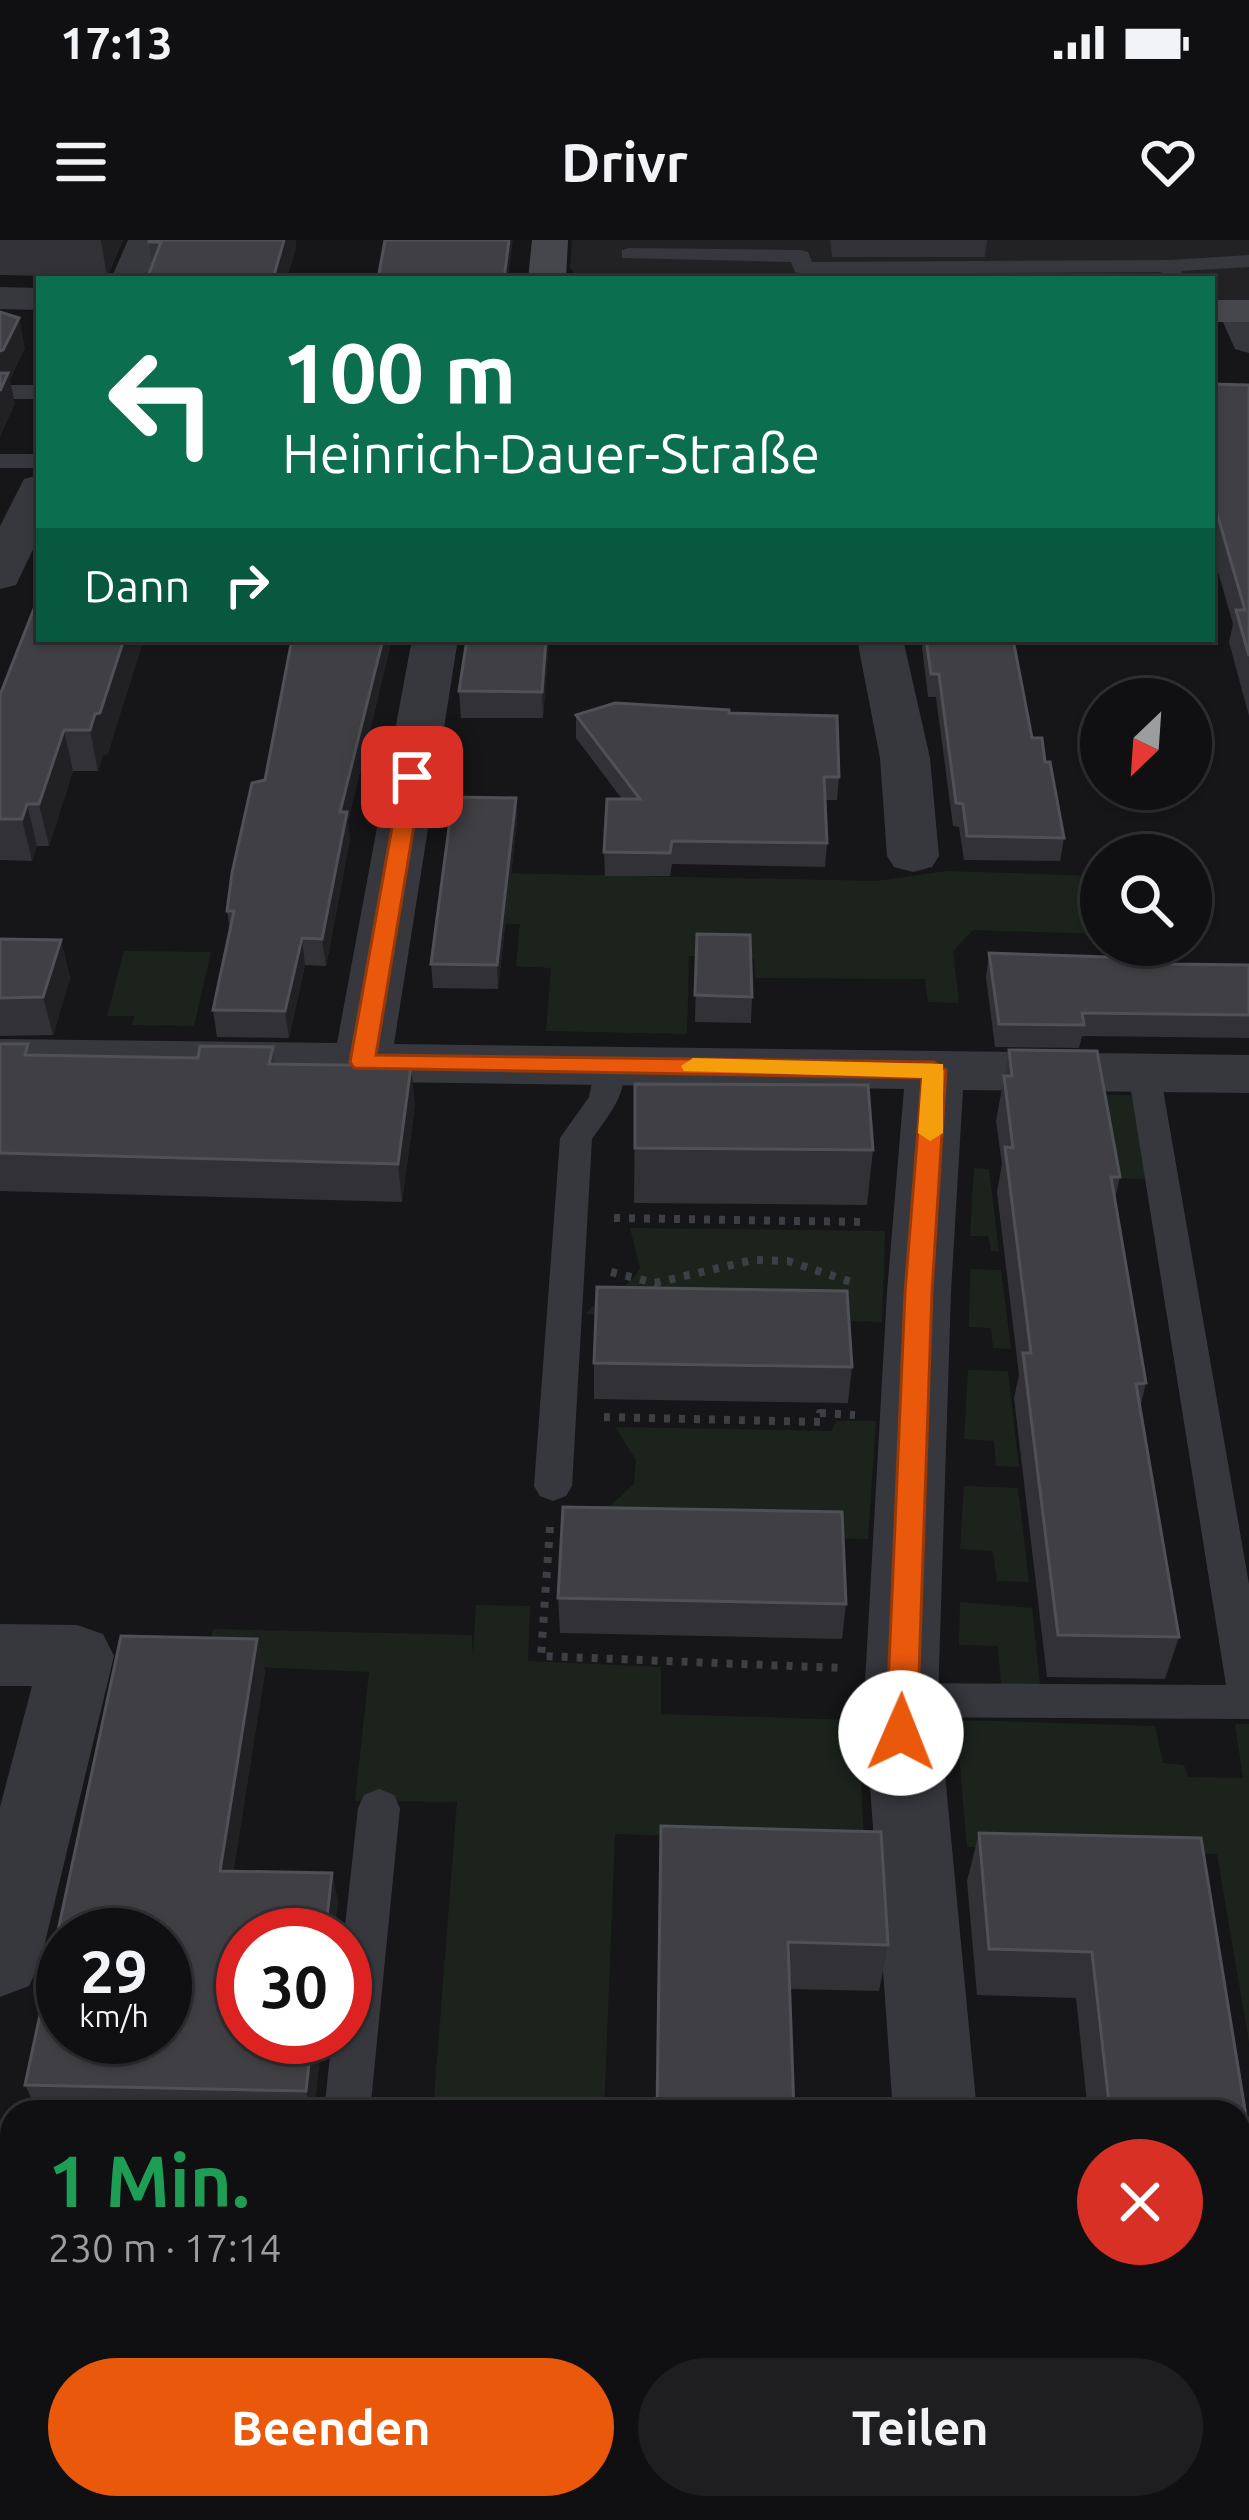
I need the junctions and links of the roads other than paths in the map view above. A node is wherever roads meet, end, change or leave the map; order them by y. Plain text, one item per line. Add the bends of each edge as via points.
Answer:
1 (146, 240) edge
2 (550, 240) edge
3 (994, 240) edge
4 (801, 248) edge
5 (1208, 251) edge
6 (628, 254) dead end
7 (1249, 262) edge
8 (999, 269) junction
9 (1172, 272) edge
10 (131, 276) edge
11 (547, 276) edge
12 (0, 298) edge
13 (36, 299) edge
14 (0, 392) edge
15 (36, 392) edge
16 (0, 460) edge
17 (36, 461) edge
18 (36, 495) edge
19 (0, 575) edge
20 (434, 642) edge
21 (881, 642) edge
22 (914, 856) dead end
23 (0, 1058) edge
24 (362, 1062) junction
25 (608, 1064) junction
26 (934, 1070) junction
27 (1144, 1072) junction
28 (1249, 1074) edge
29 (554, 1486) road end
30 (0, 1654) edge
31 (902, 1685) junction
32 (1249, 1701) edge
33 (380, 1808) dead end
34 (0, 1959) edge
35 (348, 2100) edge
36 (934, 2100) edge

1 - 10 street
2 - 11 street
3 - 8 lane
4 - 6 lane
4 - 8 lane via 802,268
5 - 7 lane
5 - 9 lane via 1207,267
8 - 9 lane via 1058,263
12 - 13 street
14 - 15 lane
16 - 17 lane
18 - 19 street
20 - 24 street
21 - 22 street via 905,758
23 - 24 street
24 - 25 street
25 - 26 street
25 - 29 lane via 605,1098 576,1138
26 - 27 street
26 - 31 street
27 - 28 street
27 - 32 lane
30 - 34 street via 77,1656
31 - 32 lane
31 - 36 street
33 - 35 lane

